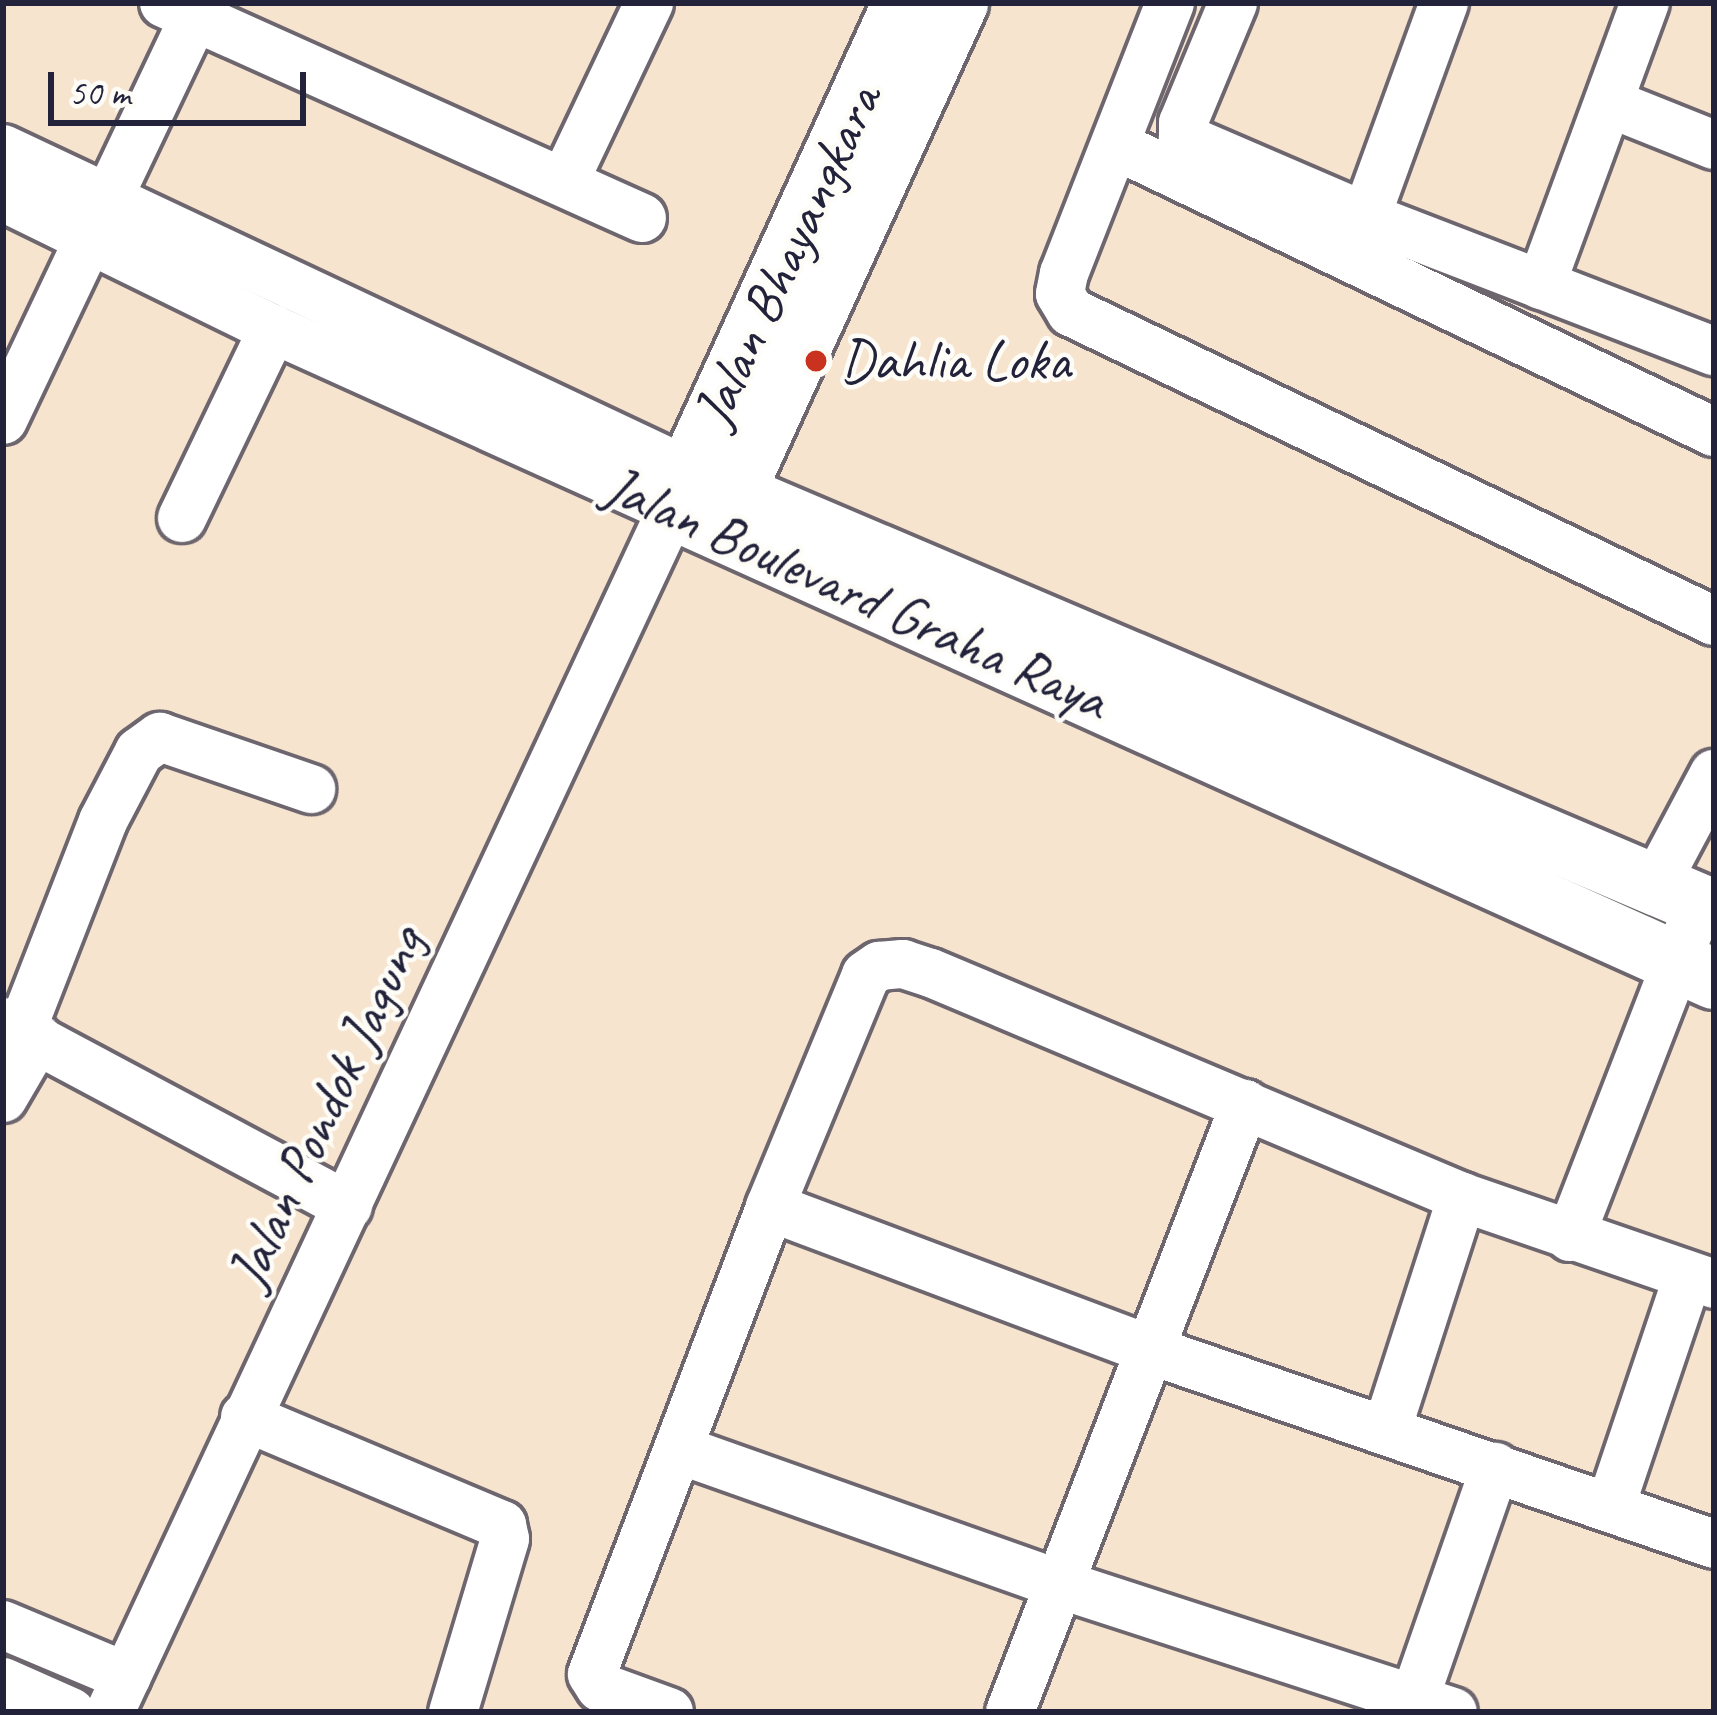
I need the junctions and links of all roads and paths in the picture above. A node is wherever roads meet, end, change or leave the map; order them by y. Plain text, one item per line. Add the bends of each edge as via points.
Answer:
1 (649, 3) edge
2 (903, 3) edge
3 (958, 3) edge
4 (1170, 3) edge
5 (1233, 3) edge
6 (1444, 3) edge
7 (1645, 3) edge
8 (186, 8) edge
9 (1609, 103) junction
10 (1714, 145) edge
11 (1118, 146) junction
12 (3, 148) edge
13 (565, 180) junction
14 (3, 196) edge
15 (102, 217) junction
16 (1366, 217) junction
17 (642, 218) dead end
18 (1541, 285) junction
19 (273, 329) junction
20 (1714, 351) edge
21 (3, 420) edge
22 (1714, 432) edge
23 (693, 512) junction
24 (182, 518) dead end
25 (1714, 621) edge
26 (1714, 773) edge
27 (311, 789) dead end
28 (1696, 896) edge
29 (1693, 971) edge
30 (21, 1029) edge
31 (3, 1098) edge
32 (1245, 1104) junction
33 (1462, 1197) junction
34 (348, 1206) junction
35 (770, 1208) junction
36 (1570, 1237) junction
37 (1701, 1280) edge
38 (1150, 1350) junction
39 (244, 1417) junction
40 (1387, 1430) junction
41 (680, 1450) junction
42 (1495, 1468) junction
43 (1610, 1508) junction
44 (1714, 1544) edge
45 (1059, 1585) junction
46 (3, 1625) edge
47 (3, 1682) edge
48 (118, 1695) edge
49 (1434, 1706) edge
50 (71, 1712) edge
51 (454, 1712) edge
52 (669, 1712) edge
53 (1010, 1712) edge

1 - 13 street
2 - 23 main road, Jalan Bhayangkara
3 - 23 main road, Jalan Bhayangkara
4 - 11 street
5 - 16 street via 1183,138
6 - 16 street
7 - 9 street
8 - 13 street
8 - 15 street
9 - 10 street
9 - 18 street
11 - 22 street
11 - 25 street via 1064,273 1060,294 1071,312
12 - 15 street, Jalan Boulevard Graha Raya
13 - 17 street
14 - 15 street, Jalan Boulevard Graha Raya
15 - 19 street, Jalan Boulevard Graha Raya
15 - 21 street
15 - 23 street, Jalan Boulevard Graha Raya
16 - 18 street
18 - 20 street
19 - 23 street, Jalan Boulevard Graha Raya
19 - 24 street
23 - 28 main road, Jalan Boulevard Graha Raya
23 - 29 main road, Jalan Boulevard Graha Raya
23 - 34 street, Jalan Pondok Jagung
26 - 28 street
27 - 30 street via 160,737 140,752 103,821
28 - 29 street
29 - 36 street
30 - 31 street
30 - 34 street
32 - 33 street
32 - 35 street via 931,973 879,966 866,975
32 - 38 street
33 - 36 street
33 - 40 street
34 - 39 street, Jalan Pondok Jagung
35 - 38 street
35 - 41 street
36 - 37 street
37 - 43 street
38 - 40 street
38 - 45 street
39 - 48 street, Jalan Pondok Jagung
39 - 51 street via 502,1525 506,1539
40 - 42 street
41 - 45 street
41 - 52 street via 592,1674 600,1687
42 - 43 street
42 - 49 street
43 - 44 street
45 - 49 street
45 - 53 street
46 - 48 street
47 - 50 street

